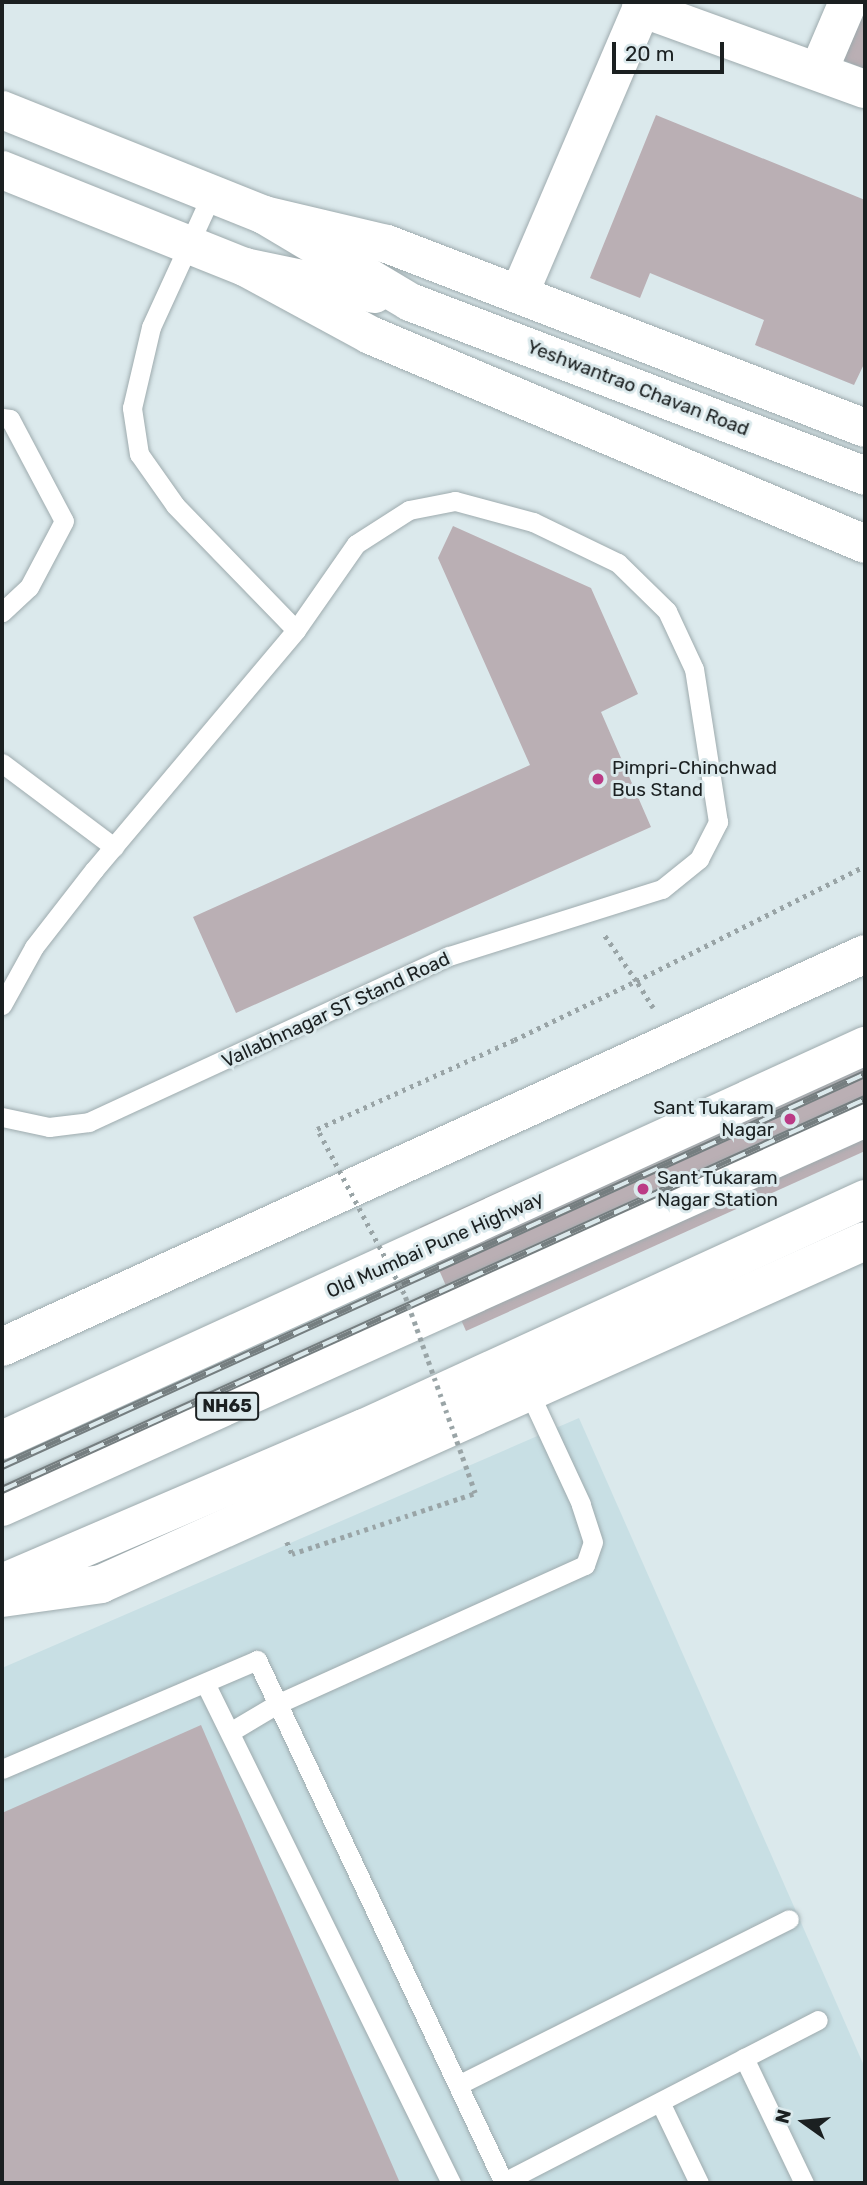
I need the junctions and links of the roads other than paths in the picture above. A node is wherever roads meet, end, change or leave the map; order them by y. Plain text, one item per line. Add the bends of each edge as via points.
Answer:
1 (848, 2) edge
2 (643, 5) edge
3 (819, 70) junction
4 (865, 89) edge
5 (2, 110) edge
6 (2, 170) edge
7 (212, 194) junction
8 (264, 215) junction
9 (189, 244) junction
10 (245, 267) junction
11 (520, 292) junction
12 (410, 302) junction
13 (2, 418) edge
14 (865, 428) edge
15 (865, 476) edge
16 (865, 544) edge
17 (2, 612) edge
18 (296, 630) junction
19 (2, 763) edge
20 (114, 846) junction
21 (865, 954) edge
22 (2, 1005) edge
23 (865, 1046) edge
24 (2, 1116) edge
25 (865, 1118) edge
26 (865, 1199) edge
27 (865, 1241) edge
28 (2, 1348) edge
29 (529, 1392) junction
30 (2, 1440) edge
31 (2, 1507) edge
32 (2, 1583) edge
33 (2, 1598) edge
34 (205, 1685) junction
35 (277, 1704) junction
36 (230, 1732) junction
37 (2, 1769) edge
38 (789, 1919) dead end
39 (818, 2020) dead end
40 (744, 2058) junction
41 (458, 2085) junction
42 (660, 2102) junction
43 (452, 2183) edge
44 (504, 2183) edge
45 (699, 2183) edge
46 (804, 2183) edge

1 - 3 main road
2 - 3 main road
2 - 11 main road
3 - 4 main road
5 - 7 main road, Yeshwantrao Chavan Road
6 - 9 main road, Yeshwantrao Chavan Road
7 - 8 main road, Yeshwantrao Chavan Road
7 - 9 lane
8 - 11 main road via 387,244
8 - 12 main road, Yeshwantrao Chavan Road
9 - 10 main road, Yeshwantrao Chavan Road
9 - 18 lane via 151,327 132,408 139,454 175,505
10 - 12 main road, Yeshwantrao Chavan Road
10 - 16 main road via 370,335
11 - 14 main road
12 - 15 main road, Yeshwantrao Chavan Road
13 - 17 lane via 10,419 64,522 29,587
18 - 20 lane, Vallabhnagar ST Stand Road
18 - 24 lane, Vallabhnagar ST Stand Road via 356,544 409,510 455,501 533,522 618,563 657,601 694,668 718,822 699,859 662,889 449,956 89,1122 49,1127
19 - 20 lane
20 - 22 lane, Vallabhnagar ST Stand Road via 34,947
21 - 28 main road
23 - 30 main road, Old Mumbai Pune Highway
25 - 31 main road, NH65
26 - 32 main road via 364,1428
27 - 29 main road
29 - 33 main road via 102,1584
29 - 35 lane via 581,1504 593,1542 585,1565
34 - 35 lane via 257,1660
34 - 36 lane
34 - 37 lane
35 - 36 lane
35 - 41 lane
36 - 43 lane
38 - 41 lane
39 - 40 lane
40 - 42 lane
40 - 46 lane
41 - 44 lane
42 - 44 lane
42 - 45 lane

